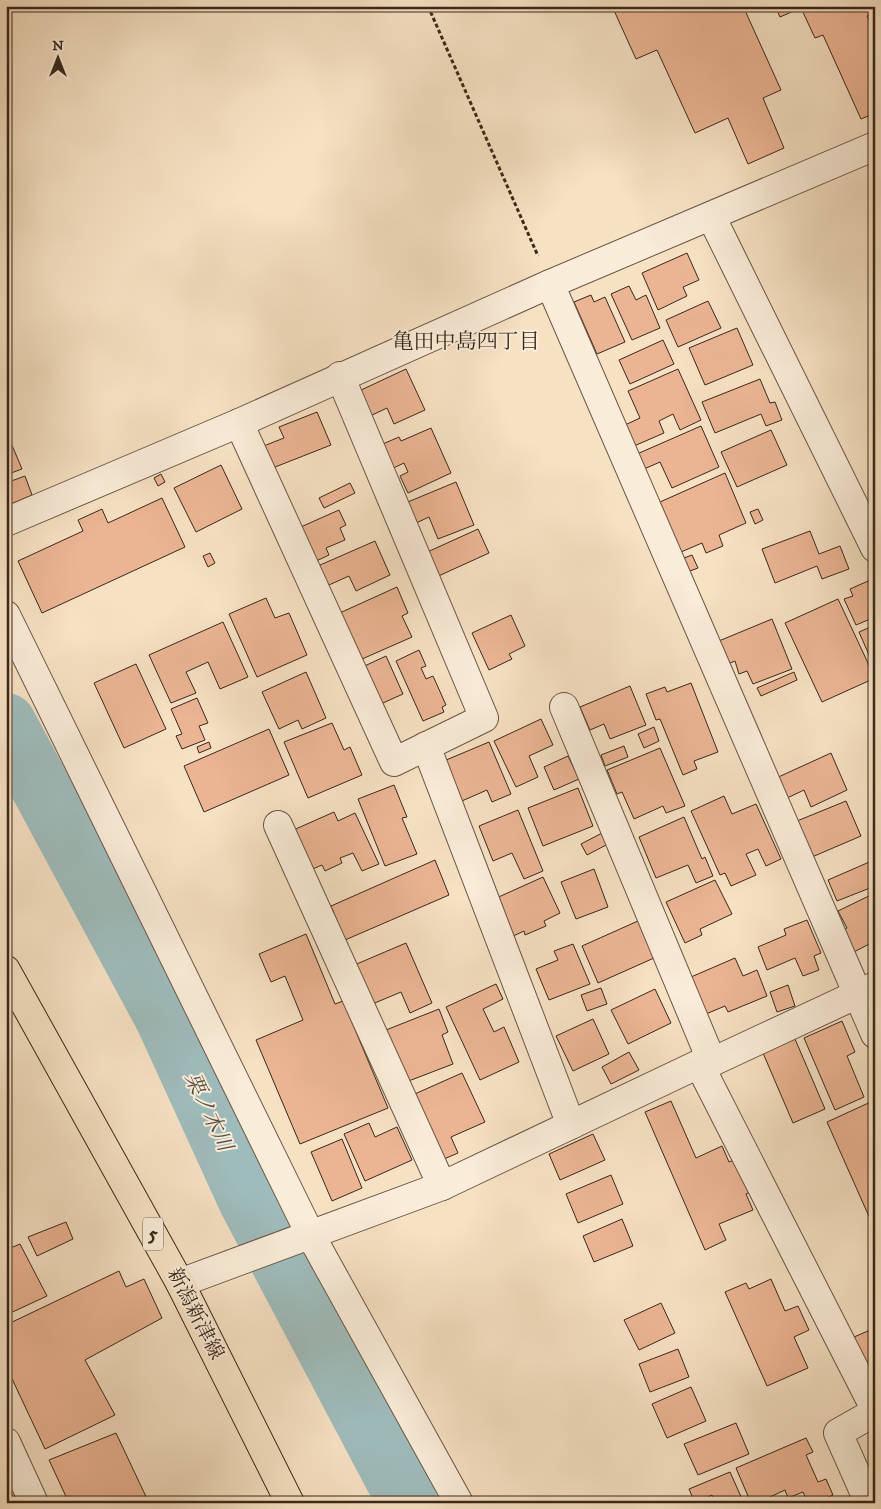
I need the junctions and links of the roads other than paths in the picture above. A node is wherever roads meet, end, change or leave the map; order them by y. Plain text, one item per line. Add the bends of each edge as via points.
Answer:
1 (875, 146) edge
2 (711, 216) junction
3 (550, 284) junction
4 (340, 376) junction
5 (239, 423) junction
6 (6, 522) edge
7 (875, 548) edge
8 (6, 615) edge
9 (564, 707) dead end
10 (426, 746) junction
11 (278, 825) dead end
12 (6, 970) edge
13 (866, 990) edge
14 (875, 1034) edge
15 (705, 1063) junction
16 (571, 1125) junction
17 (442, 1186) junction
18 (310, 1234) junction
19 (180, 1283) junction
20 (875, 1410) edge
21 (6, 1442) edge
22 (34, 1503) edge
23 (290, 1503) edge
24 (459, 1503) edge
25 (869, 1503) edge

1 - 2 street
2 - 3 street
2 - 7 street
3 - 4 street
3 - 13 street
4 - 5 street
4 - 10 street via 484,718
5 - 6 street
5 - 10 street via 394,762
8 - 18 street
9 - 15 street
10 - 16 street
11 - 17 street
12 - 19 main road, 新潟新津線 / 5
13 - 14 street
13 - 15 street
15 - 16 street
15 - 20 street
16 - 17 street
17 - 18 street
18 - 19 street
18 - 24 street
19 - 23 main road, 新潟新津線 / 5
20 - 25 street via 838,1433
21 - 22 street

